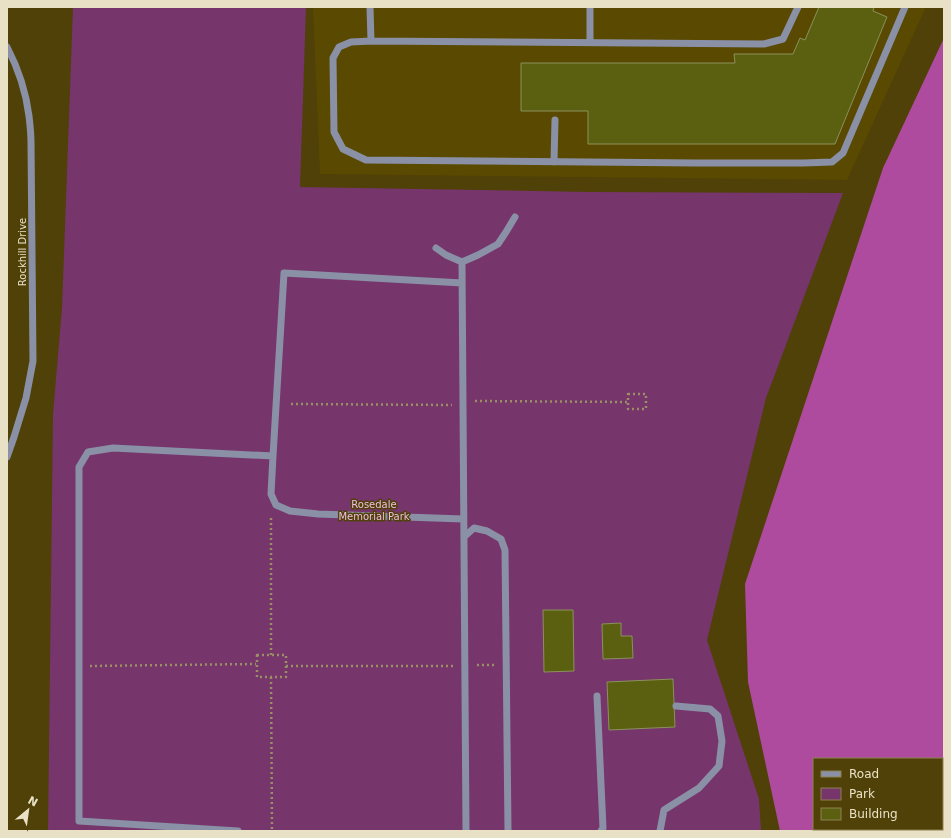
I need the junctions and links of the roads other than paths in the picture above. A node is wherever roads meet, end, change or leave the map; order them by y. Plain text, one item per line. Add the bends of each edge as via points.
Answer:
1 (370, 7) edge
2 (590, 7) edge
3 (798, 7) edge
4 (905, 7) edge
5 (371, 41) junction
6 (590, 42) junction
7 (7, 47) edge
8 (555, 120) dead end
9 (554, 162) junction
10 (515, 217) dead end
11 (436, 248) dead end
12 (462, 262) junction
13 (462, 283) junction
14 (273, 456) junction
15 (7, 457) edge
16 (463, 519) junction
17 (464, 537) junction
18 (597, 696) dead end
19 (676, 706) dead end
20 (238, 831) edge
21 (466, 831) edge
22 (508, 831) edge
23 (601, 831) edge
24 (660, 831) edge

1 - 5 street
2 - 6 street
3 - 6 street via 783,39 764,44
4 - 9 street via 843,152 832,162
5 - 6 street
5 - 9 street via 351,42 339,47 333,58 334,132 343,149 366,160
7 - 15 street, Rockhill Drive via 23,89 30,122 33,361 26,398
8 - 9 street
10 - 12 street via 498,244
11 - 12 street
12 - 13 street
13 - 14 street via 284,273
13 - 16 street
14 - 16 street via 271,494 276,505 290,511
14 - 20 street via 113,448 88,452 80,467 78,821
16 - 17 street
17 - 21 street
17 - 22 street via 474,528 487,531 501,539 505,550
18 - 23 street via 603,828
19 - 24 street via 710,709 718,716 722,741 719,766 699,788 664,810

